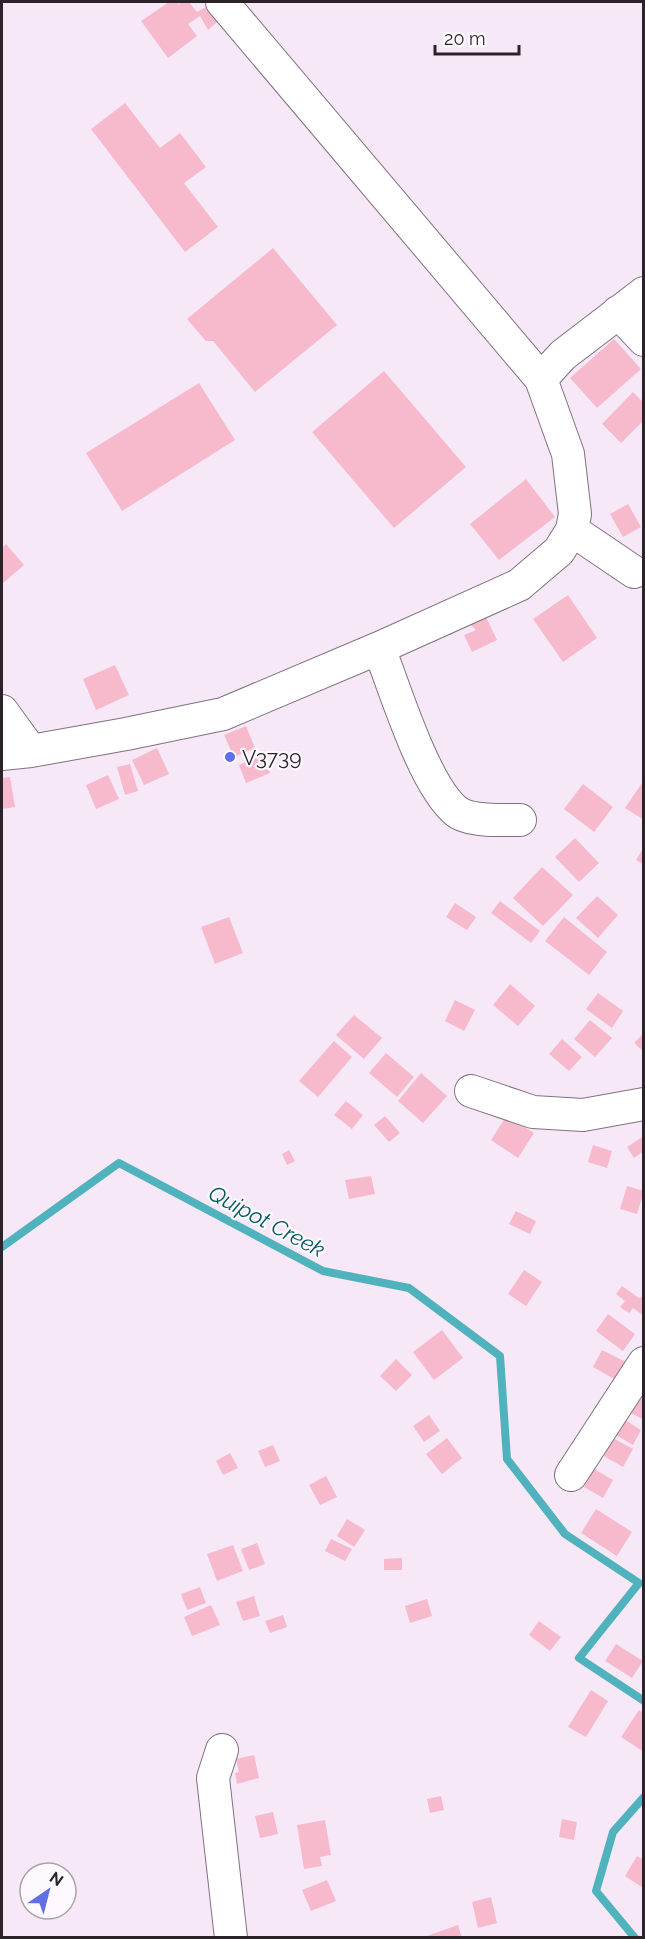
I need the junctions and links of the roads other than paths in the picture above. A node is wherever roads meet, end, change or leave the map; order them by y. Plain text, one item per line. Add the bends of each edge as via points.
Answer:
1 (222, 2) edge
2 (644, 292) edge
3 (618, 312) junction
4 (644, 340) edge
5 (542, 379) junction
6 (572, 530) junction
7 (634, 572) dead end
8 (379, 648) junction
9 (2, 711) edge
10 (16, 753) edge
11 (520, 820) dead end
12 (471, 1090) dead end
13 (644, 1104) edge
14 (644, 1363) edge
15 (571, 1475) dead end
16 (222, 1750) dead end
17 (231, 1938) edge

1 - 5 street
2 - 3 street
3 - 4 street
3 - 5 street via 563,355
5 - 6 street via 568,454 575,514
6 - 7 street
6 - 8 street via 559,551 519,585
8 - 10 street via 223,714
8 - 11 street via 438,790 457,813
9 - 10 street
12 - 13 street via 533,1112 583,1115
14 - 15 street
16 - 17 street via 213,1778

